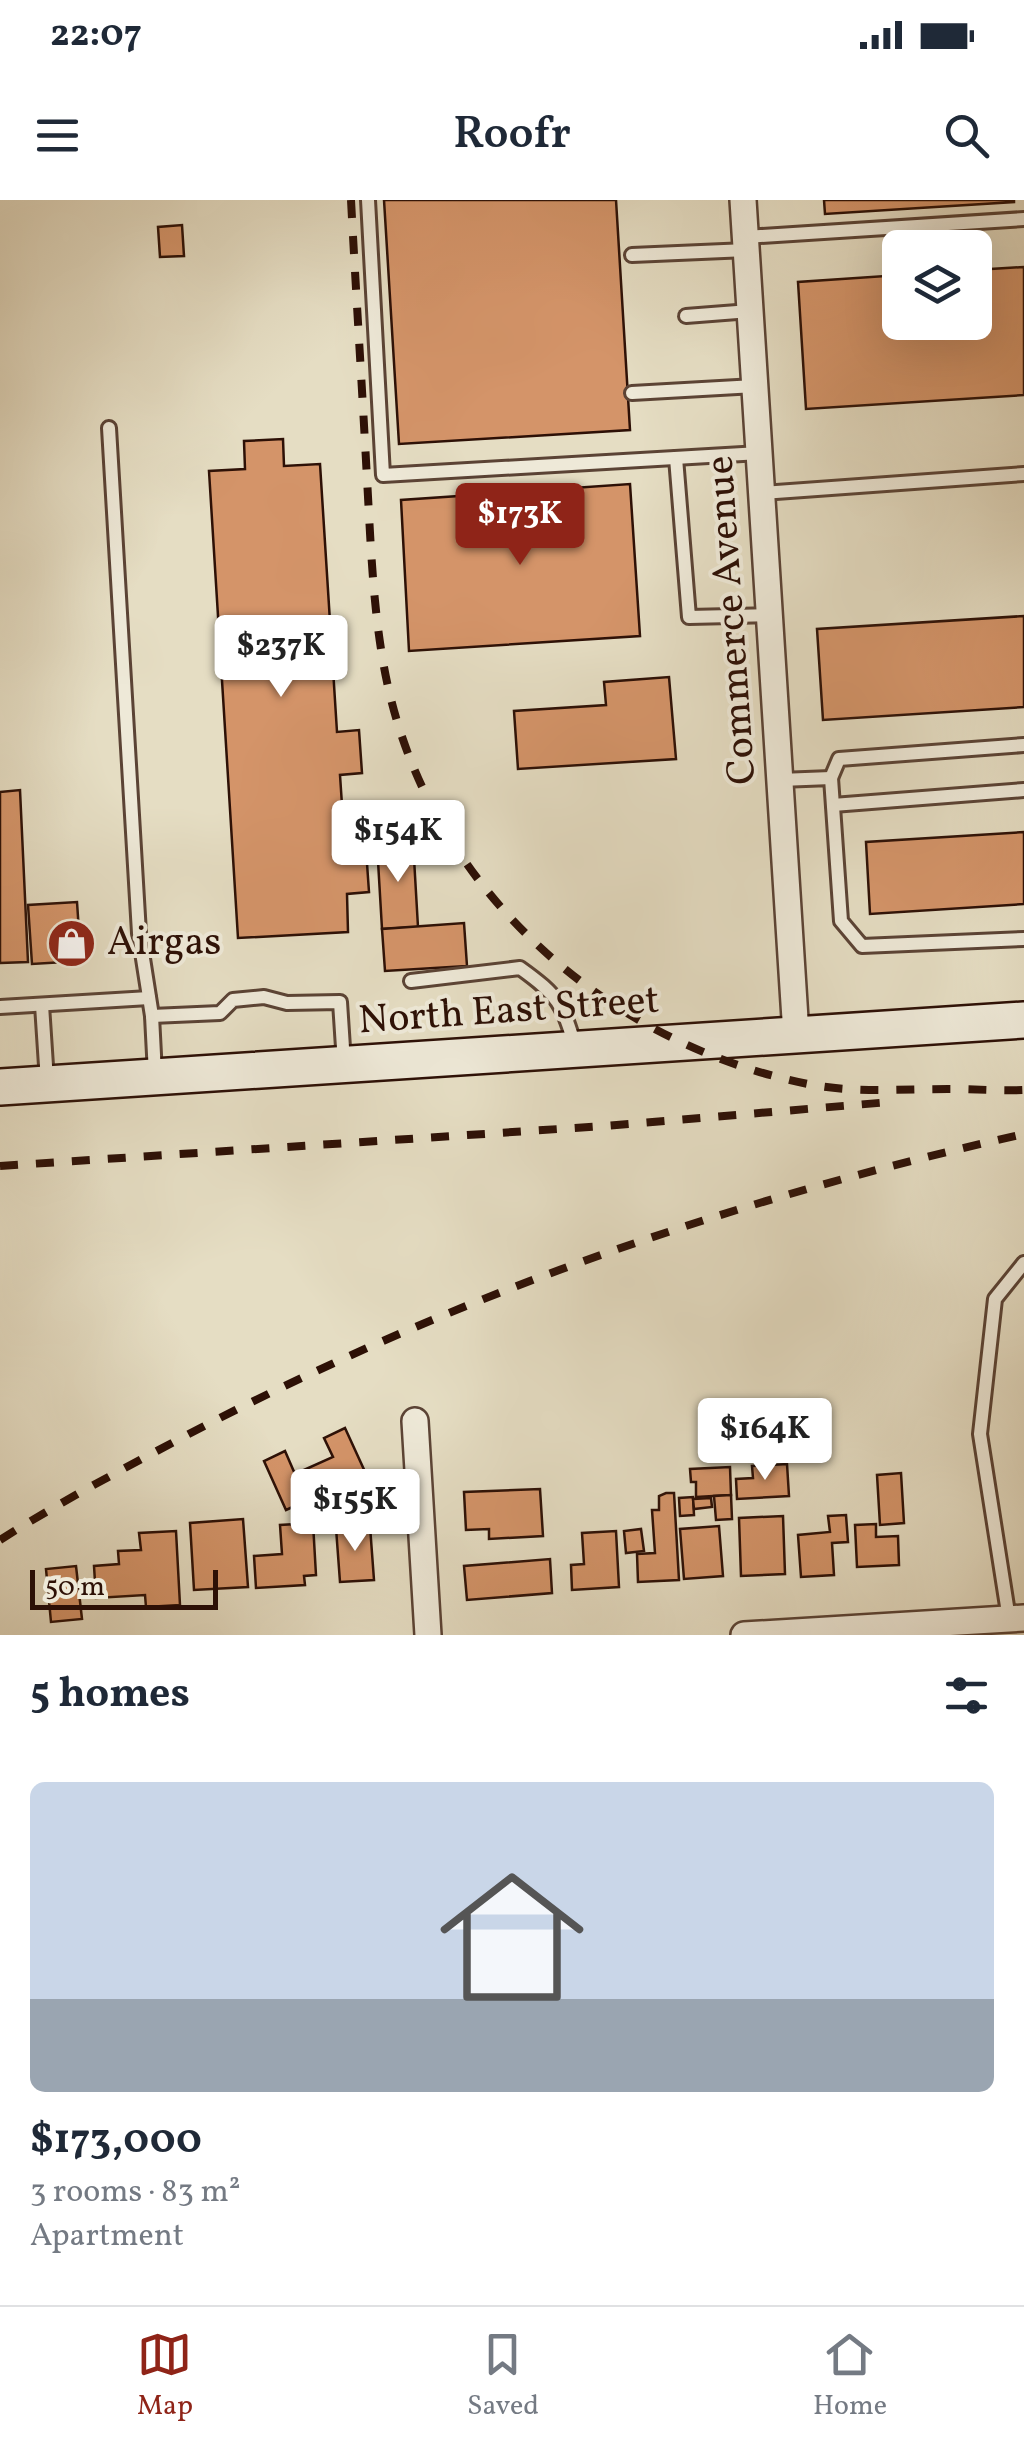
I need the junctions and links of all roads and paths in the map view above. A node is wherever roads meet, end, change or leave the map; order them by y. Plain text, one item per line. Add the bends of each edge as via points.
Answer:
1 (368, 200) edge
2 (744, 200) edge
3 (1024, 219) edge
4 (746, 243) junction
5 (632, 255) dead end
6 (750, 311) junction
7 (686, 316) dead end
8 (755, 386) junction
9 (632, 394) dead end
10 (109, 428) dead end
11 (760, 453) junction
12 (676, 458) junction
13 (1024, 474) edge
14 (762, 492) junction
15 (770, 615) junction
16 (1024, 745) edge
17 (831, 778) junction
18 (780, 780) junction
19 (1024, 790) edge
20 (833, 805) junction
21 (1024, 939) edge
22 (411, 981) dead end
23 (149, 998) junction
24 (42, 1004) junction
25 (0, 1007) edge
26 (152, 1016) junction
27 (1024, 1020) edge
28 (796, 1036) junction
29 (576, 1051) junction
30 (344, 1066) junction
31 (156, 1077) junction
32 (47, 1084) junction
33 (0, 1087) edge
34 (1024, 1263) edge
35 (414, 1422) dead end
36 (1016, 1619) edge
37 (428, 1635) edge
38 (744, 1635) edge

1 - 12 lane via 384,475
2 - 4 street, Commerce Avenue
3 - 4 lane
4 - 5 lane
4 - 6 street, Commerce Avenue
6 - 7 lane
6 - 8 street, Commerce Avenue
8 - 9 lane
8 - 11 street, Commerce Avenue
10 - 23 lane via 139,933
11 - 12 lane
11 - 14 street, Commerce Avenue
12 - 15 lane via 688,618
13 - 14 lane
14 - 15 street, Commerce Avenue
15 - 18 street, Commerce Avenue
16 - 17 lane via 839,759
17 - 18 lane
17 - 20 lane
18 - 28 street, Commerce Avenue
19 - 20 lane
20 - 21 lane via 841,921 862,946
22 - 29 lane via 520,968 551,990
23 - 24 lane
23 - 26 lane
24 - 25 lane
24 - 32 lane
26 - 30 lane via 220,1013 233,1000 264,997 340,1002
26 - 31 lane
27 - 28 main road, North East Street
28 - 29 main road, North East Street
29 - 30 main road, North East Street
30 - 31 main road, North East Street
31 - 32 main road, North East Street
32 - 33 main road, North East Street
34 - 36 lane via 995,1299 980,1434
35 - 37 street
36 - 38 street

